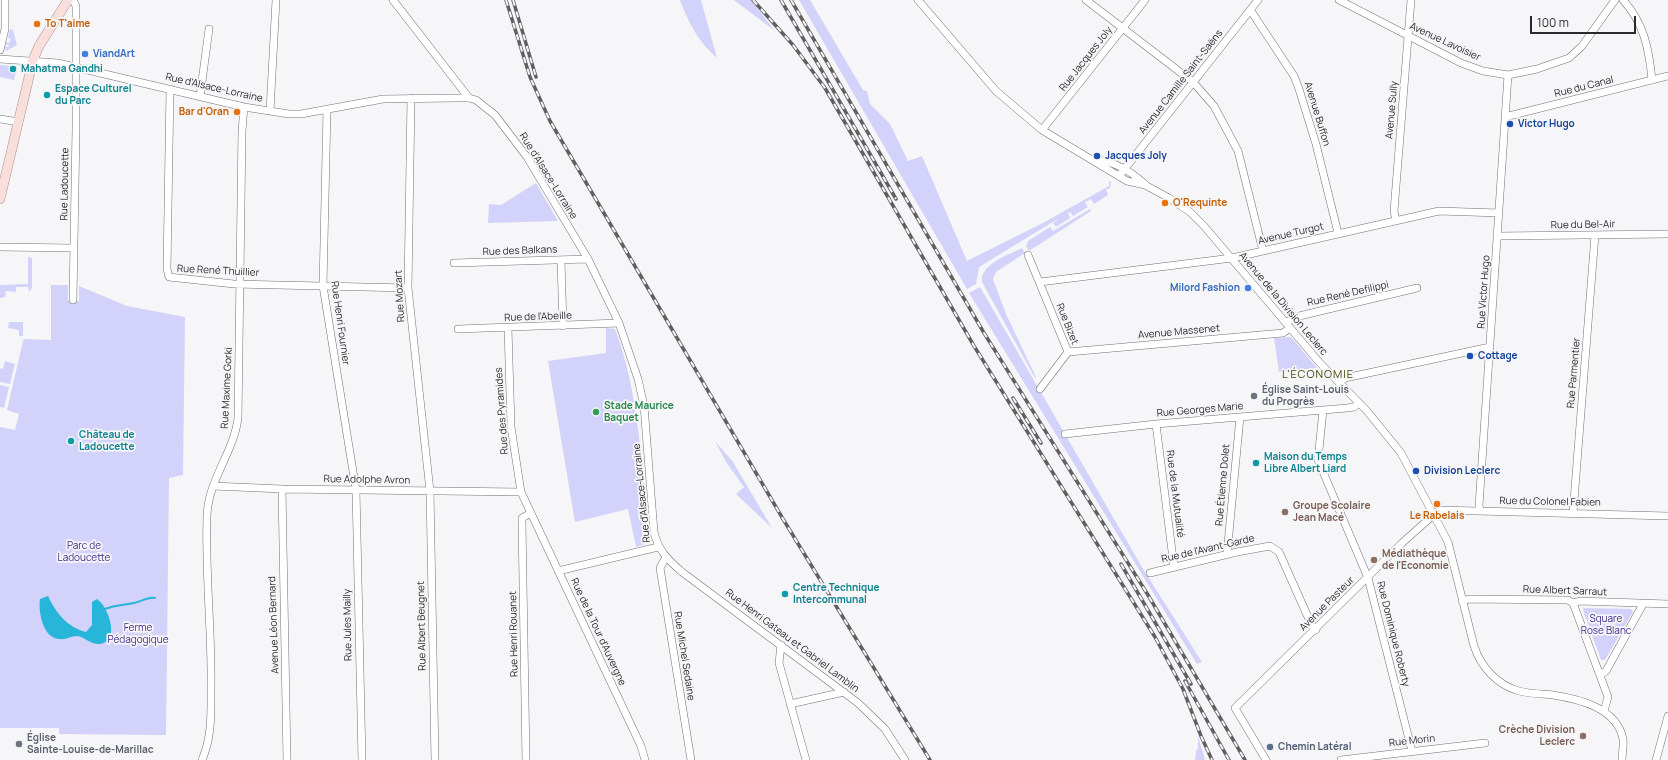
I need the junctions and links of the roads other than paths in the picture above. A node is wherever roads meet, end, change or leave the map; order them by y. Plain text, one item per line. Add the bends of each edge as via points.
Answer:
1 (5, 0) edge
2 (68, 0) edge
3 (73, 0) edge
4 (276, 0) edge
5 (393, 0) edge
6 (918, 0) edge
7 (1086, 0) edge
8 (1145, 0) edge
9 (1258, 0) edge
10 (1340, 0) edge
11 (1411, 0) edge
12 (1615, 0) edge
13 (1623, 0) edge
14 (1251, 11) junction
15 (1123, 28) junction
16 (209, 29) dead end
17 (1408, 36) junction
18 (0, 50) edge
19 (0, 58) edge
20 (34, 60) junction
21 (76, 67) junction
22 (1508, 75) junction
23 (1668, 76) edge
24 (1652, 80) junction
25 (1193, 82) junction
26 (170, 89) junction
27 (200, 96) junction
28 (411, 98) junction
29 (469, 98) junction
30 (244, 107) junction
31 (327, 110) junction
32 (270, 111) junction
33 (1505, 117) junction
34 (0, 119) edge
35 (19, 122) junction
36 (1042, 130) junction
37 (1094, 160) junction
38 (1126, 169) junction
39 (1119, 176) junction
40 (1145, 185) junction
41 (0, 199) edge
42 (1499, 213) junction
43 (1396, 221) junction
44 (1338, 234) junction
45 (1668, 234) edge
46 (1595, 235) junction
47 (1498, 236) junction
48 (0, 247) edge
49 (73, 248) junction
50 (1263, 251) junction
51 (1028, 255) dead end
52 (1232, 258) junction
53 (588, 259) junction
54 (561, 260) junction
55 (454, 263) dead end
56 (1040, 282) junction
57 (240, 283) junction
58 (323, 286) junction
59 (408, 288) junction
60 (1417, 288) dead end
61 (73, 300) dead end
62 (619, 323) junction
63 (563, 326) junction
64 (1288, 326) junction
65 (508, 328) junction
66 (458, 329) dead end
67 (1490, 347) junction
68 (1068, 352) junction
69 (1340, 383) junction
70 (1040, 389) dead end
71 (1359, 403) junction
72 (1323, 410) junction
73 (1240, 417) junction
74 (1156, 424) junction
75 (1065, 434) dead end
76 (213, 486) junction
77 (282, 489) junction
78 (356, 490) junction
79 (430, 492) junction
80 (521, 492) junction
81 (1480, 510) junction
82 (531, 513) junction
83 (1573, 513) junction
84 (1434, 514) junction
85 (1668, 516) edge
86 (658, 547) junction
87 (1228, 554) junction
88 (666, 557) junction
89 (1174, 567) junction
90 (558, 571) junction
91 (1150, 573) dead end
92 (1368, 578) junction
93 (1462, 601) junction
94 (1573, 603) junction
95 (1643, 604) junction
96 (1668, 604) edge
97 (1316, 630) junction
98 (781, 645) junction
99 (1600, 675) junction
100 (844, 692) junction
101 (790, 704) junction
102 (1604, 711) junction
103 (1668, 716) edge
104 (1486, 743) dead end
105 (1412, 751) junction
106 (202, 760) edge
107 (287, 760) edge
108 (362, 760) edge
109 (435, 760) edge
110 (526, 760) edge
111 (645, 760) edge
112 (691, 760) edge
113 (806, 760) edge
114 (905, 760) edge
115 (1266, 760) edge
116 (1341, 760) edge
117 (1622, 760) edge
118 (1656, 760) edge

1 - 18 street via 5,29
2 - 20 main road via 39,46
3 - 21 street, Rue Ladoucette via 76,6
4 - 32 street
5 - 29 street
6 - 36 street, Avenue de la Division Leclerc via 996,91
7 - 15 street
8 - 15 street, Rue Jacques Joly
9 - 14 street, Avenue Camille Saint-Saëns
10 - 17 street, Avenue Lavoisier
11 - 17 street, Avenue Sully
12 - 22 street, Avenue Lavoisier via 1582,46 1569,58
13 - 24 street via 1634,12 1644,32
14 - 25 street, Avenue Camille Saint-Saëns
14 - 44 street, Avenue Buffon via 1297,82 1316,144
15 - 25 street
15 - 36 street, Rue Jacques Joly
16 - 27 street
17 - 22 street, Avenue Lavoisier via 1461,63 1483,71
17 - 43 street, Avenue Sully via 1394,211
19 - 20 street, Rue d'Alsace-Lorraine
20 - 21 street, Rue d'Alsace-Lorraine
20 - 35 main road
21 - 26 street, Rue d'Alsace-Lorraine
21 - 49 street, Rue Ladoucette
22 - 33 street, Rue Victor Hugo
23 - 24 street, Rue du Canal
24 - 33 street, Rue du Canal
25 - 38 street, Avenue Camille Saint-Saëns
25 - 50 street via 1214,106 1238,151
26 - 27 street, Rue d'Alsace-Lorraine
26 - 57 street, Rue René Thuillier via 167,275 172,279
27 - 30 street, Rue d'Alsace-Lorraine
28 - 29 street, Rue d'Alsace-Lorraine
28 - 31 street, Rue d'Alsace-Lorraine via 383,99
28 - 59 street, Rue Mozart
29 - 53 street, Rue d'Alsace-Lorraine via 489,109 512,136
30 - 32 street, Rue d'Alsace-Lorraine
30 - 57 street, Rue Maxime Gorki
31 - 32 street, Rue d'Alsace-Lorraine via 296,115
31 - 58 street, Rue Henri Fournier
33 - 42 street, Rue Victor Hugo
34 - 35 street
35 - 41 main road
36 - 37 street, Avenue de la Division Leclerc
37 - 38 street via 1107,160
37 - 39 street, Avenue de la Division Leclerc
38 - 39 street, Avenue Camille Saint-Saëns
38 - 40 street
39 - 40 street, Avenue de la Division Leclerc via 1127,181
40 - 52 street, Avenue de la Division Leclerc via 1190,212
42 - 43 street, Avenue Turgot via 1439,211
42 - 47 street, Rue Victor Hugo
43 - 44 street, Avenue Turgot
44 - 50 street, Avenue Turgot
45 - 46 street, Rue du Bel-Air
46 - 47 street, Rue du Bel-Air
46 - 83 street, Rue Parmentier
47 - 67 street, Rue Victor Hugo
48 - 49 street
49 - 61 street, Rue Ladoucette
50 - 52 street, Avenue Turgot
51 - 56 street, Rue Bizet
52 - 56 street, Avenue Turgot
52 - 64 street, Avenue de la Division Leclerc
53 - 54 street, Rue des Balkans
53 - 62 street, Rue d'Alsace-Lorraine
54 - 55 street, Rue des Balkans
54 - 63 street
56 - 68 street, Rue Bizet
57 - 58 street, Rue René Thuillier
57 - 76 street, Rue Maxime Gorki via 236,428
58 - 59 street, Rue René Thuillier
58 - 78 street, Rue Henri Fournier
59 - 79 street, Rue Mozart
60 - 64 street, Rue René Defilippi via 1295,317
62 - 63 street, Rue de l'Abeille
62 - 86 street, Rue d'Alsace-Lorraine via 638,379 644,406 654,532
63 - 65 street, Rue de l'Abeille
64 - 68 street, Avenue Massenet via 1283,333
64 - 69 street, Avenue de la Division Leclerc
65 - 66 street, Rue de l'Abeille
65 - 80 street, Rue des Pyramides via 512,427
67 - 69 street via 1345,378
67 - 81 street, Rue Victor Hugo via 1478,506
68 - 70 street, Rue Bizet
69 - 71 street, Avenue de la Division Leclerc
71 - 72 street, Rue Georges Marie via 1354,407
71 - 84 street, Avenue de la Division Leclerc via 1401,453
72 - 73 street, Rue Georges Marie
72 - 92 street, Rue Dominique Roberty via 1318,460
73 - 74 street, Rue Georges Marie
73 - 87 street, Rue Étienne Dolet
74 - 75 street, Rue Georges Marie
74 - 89 street, Rue de la Mutualité
76 - 77 street, Rue Adolphe Avron
76 - 106 street, Rue Maxime Gorki via 207,514 211,727 208,746
77 - 78 street, Rue Adolphe Avron
77 - 107 street, Avenue Léon Bernard
78 - 79 street, Rue Adolphe Avron
78 - 108 street, Rue Jules Mailly
79 - 80 street, Rue Adolphe Avron
79 - 109 street, Rue Albert Beugnet
80 - 82 street, Rue des Pyramides
81 - 83 street, Rue du Colonel Fabien
81 - 84 street, Rue du Colonel Fabien via 1439,510
82 - 90 street, Rue de la Tour d'Auvergne
82 - 110 street, Rue Henri Rouanet via 522,518
83 - 85 street, Rue du Colonel Fabien
84 - 92 street, Avenue Pasteur
84 - 93 street, Avenue de la Division Leclerc via 1451,548
86 - 88 street, Rue Henri Gateau et Gabriel Lamblin
86 - 90 street
87 - 89 street, Rue de l'Avant-Garde
87 - 97 street, Rue de l'Avant-Garde via 1270,546 1275,548
88 - 98 street, Rue Henri Gateau et Gabriel Lamblin via 682,572
88 - 112 street, Rue Michel Sedaine via 660,568
89 - 91 street, Rue de l'Avant-Garde
90 - 111 street, Rue de la Tour d'Auvergne
92 - 97 street, Avenue Pasteur
92 - 105 street, Rue Dominique Roberty
93 - 94 street, Rue Albert Sarraut via 1568,600
93 - 102 street, Avenue de la Division Leclerc via 1477,654 1494,678 1519,691 1563,697
94 - 95 street, Rue Albert Sarraut via 1580,601
94 - 99 street
95 - 96 street, Rue Albert Sarraut
95 - 99 street via 1606,671
97 - 115 street, Avenue Pasteur via 1235,708
98 - 100 street, Rue Henri Gateau et Gabriel Lamblin
98 - 101 street via 779,663
99 - 102 street via 1608,697
100 - 101 street
100 - 114 street, Rue Henri Gateau et Gabriel Lamblin via 873,716
101 - 113 street
102 - 117 street, Avenue de la Division Leclerc via 1615,721 1623,739
103 - 118 street
104 - 105 street, Rue Morin
105 - 116 street, Rue Morin

